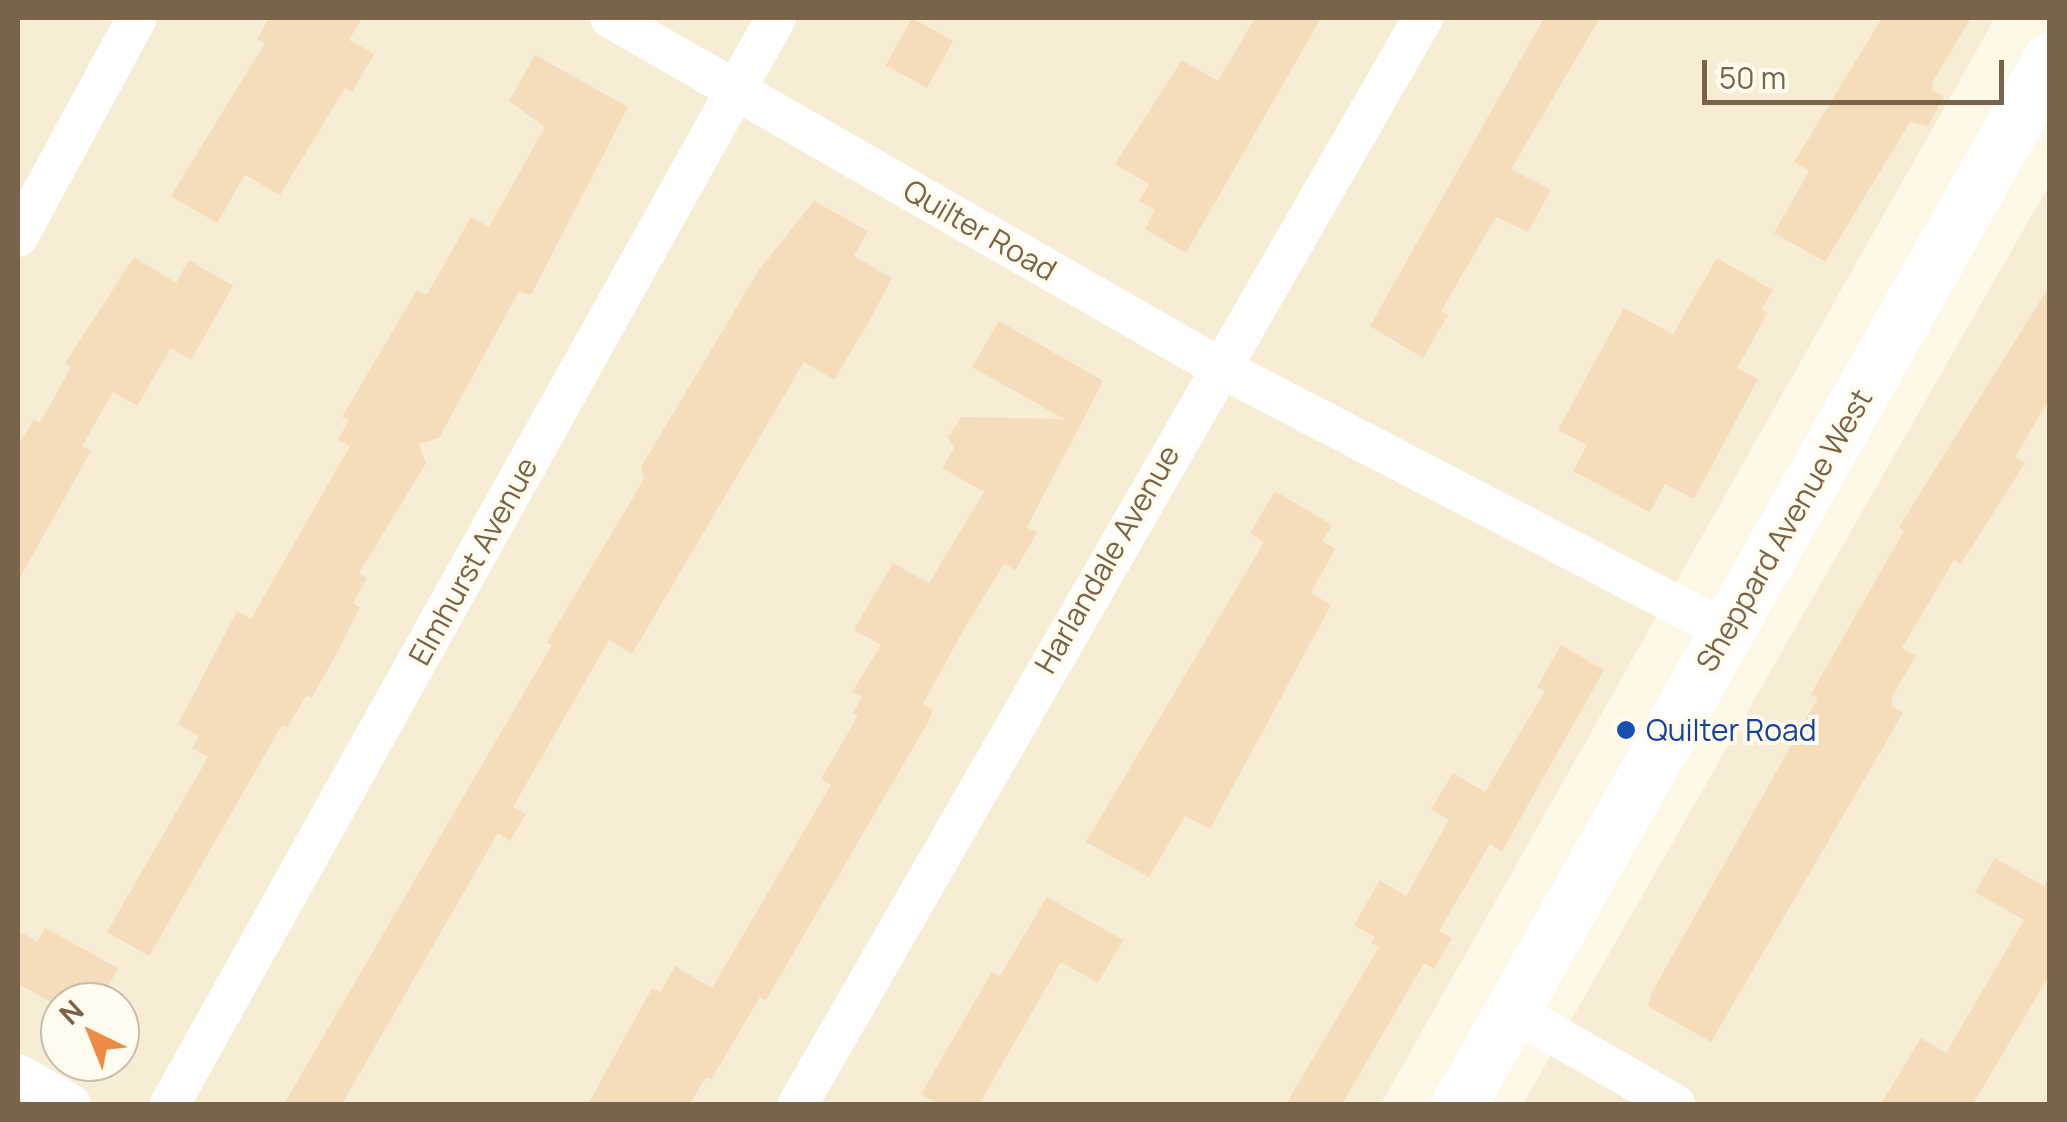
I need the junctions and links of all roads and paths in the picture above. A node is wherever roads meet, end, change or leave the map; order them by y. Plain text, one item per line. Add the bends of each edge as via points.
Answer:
1 (137, 18) edge
2 (610, 18) edge
3 (776, 18) edge
4 (1423, 18) edge
5 (2050, 60) edge
6 (735, 90) junction
7 (18, 237) edge
8 (1217, 366) junction
9 (1726, 631) junction
10 (1513, 1011) junction
11 (18, 1074) edge
12 (71, 1104) edge
13 (170, 1104) edge
14 (798, 1104) edge
15 (1459, 1104) edge
16 (1676, 1104) edge

1 - 7 street
2 - 6 street, Quilter Road
3 - 6 street, Elmhurst Avenue
4 - 8 street, Harlandale Avenue
5 - 9 main road, Sheppard Avenue West
6 - 8 street, Quilter Road
6 - 13 street, Elmhurst Avenue
8 - 9 street, Quilter Road
8 - 14 street, Harlandale Avenue
9 - 10 main road, Sheppard Avenue West
10 - 15 main road, Sheppard Avenue West
10 - 16 street
11 - 12 street

